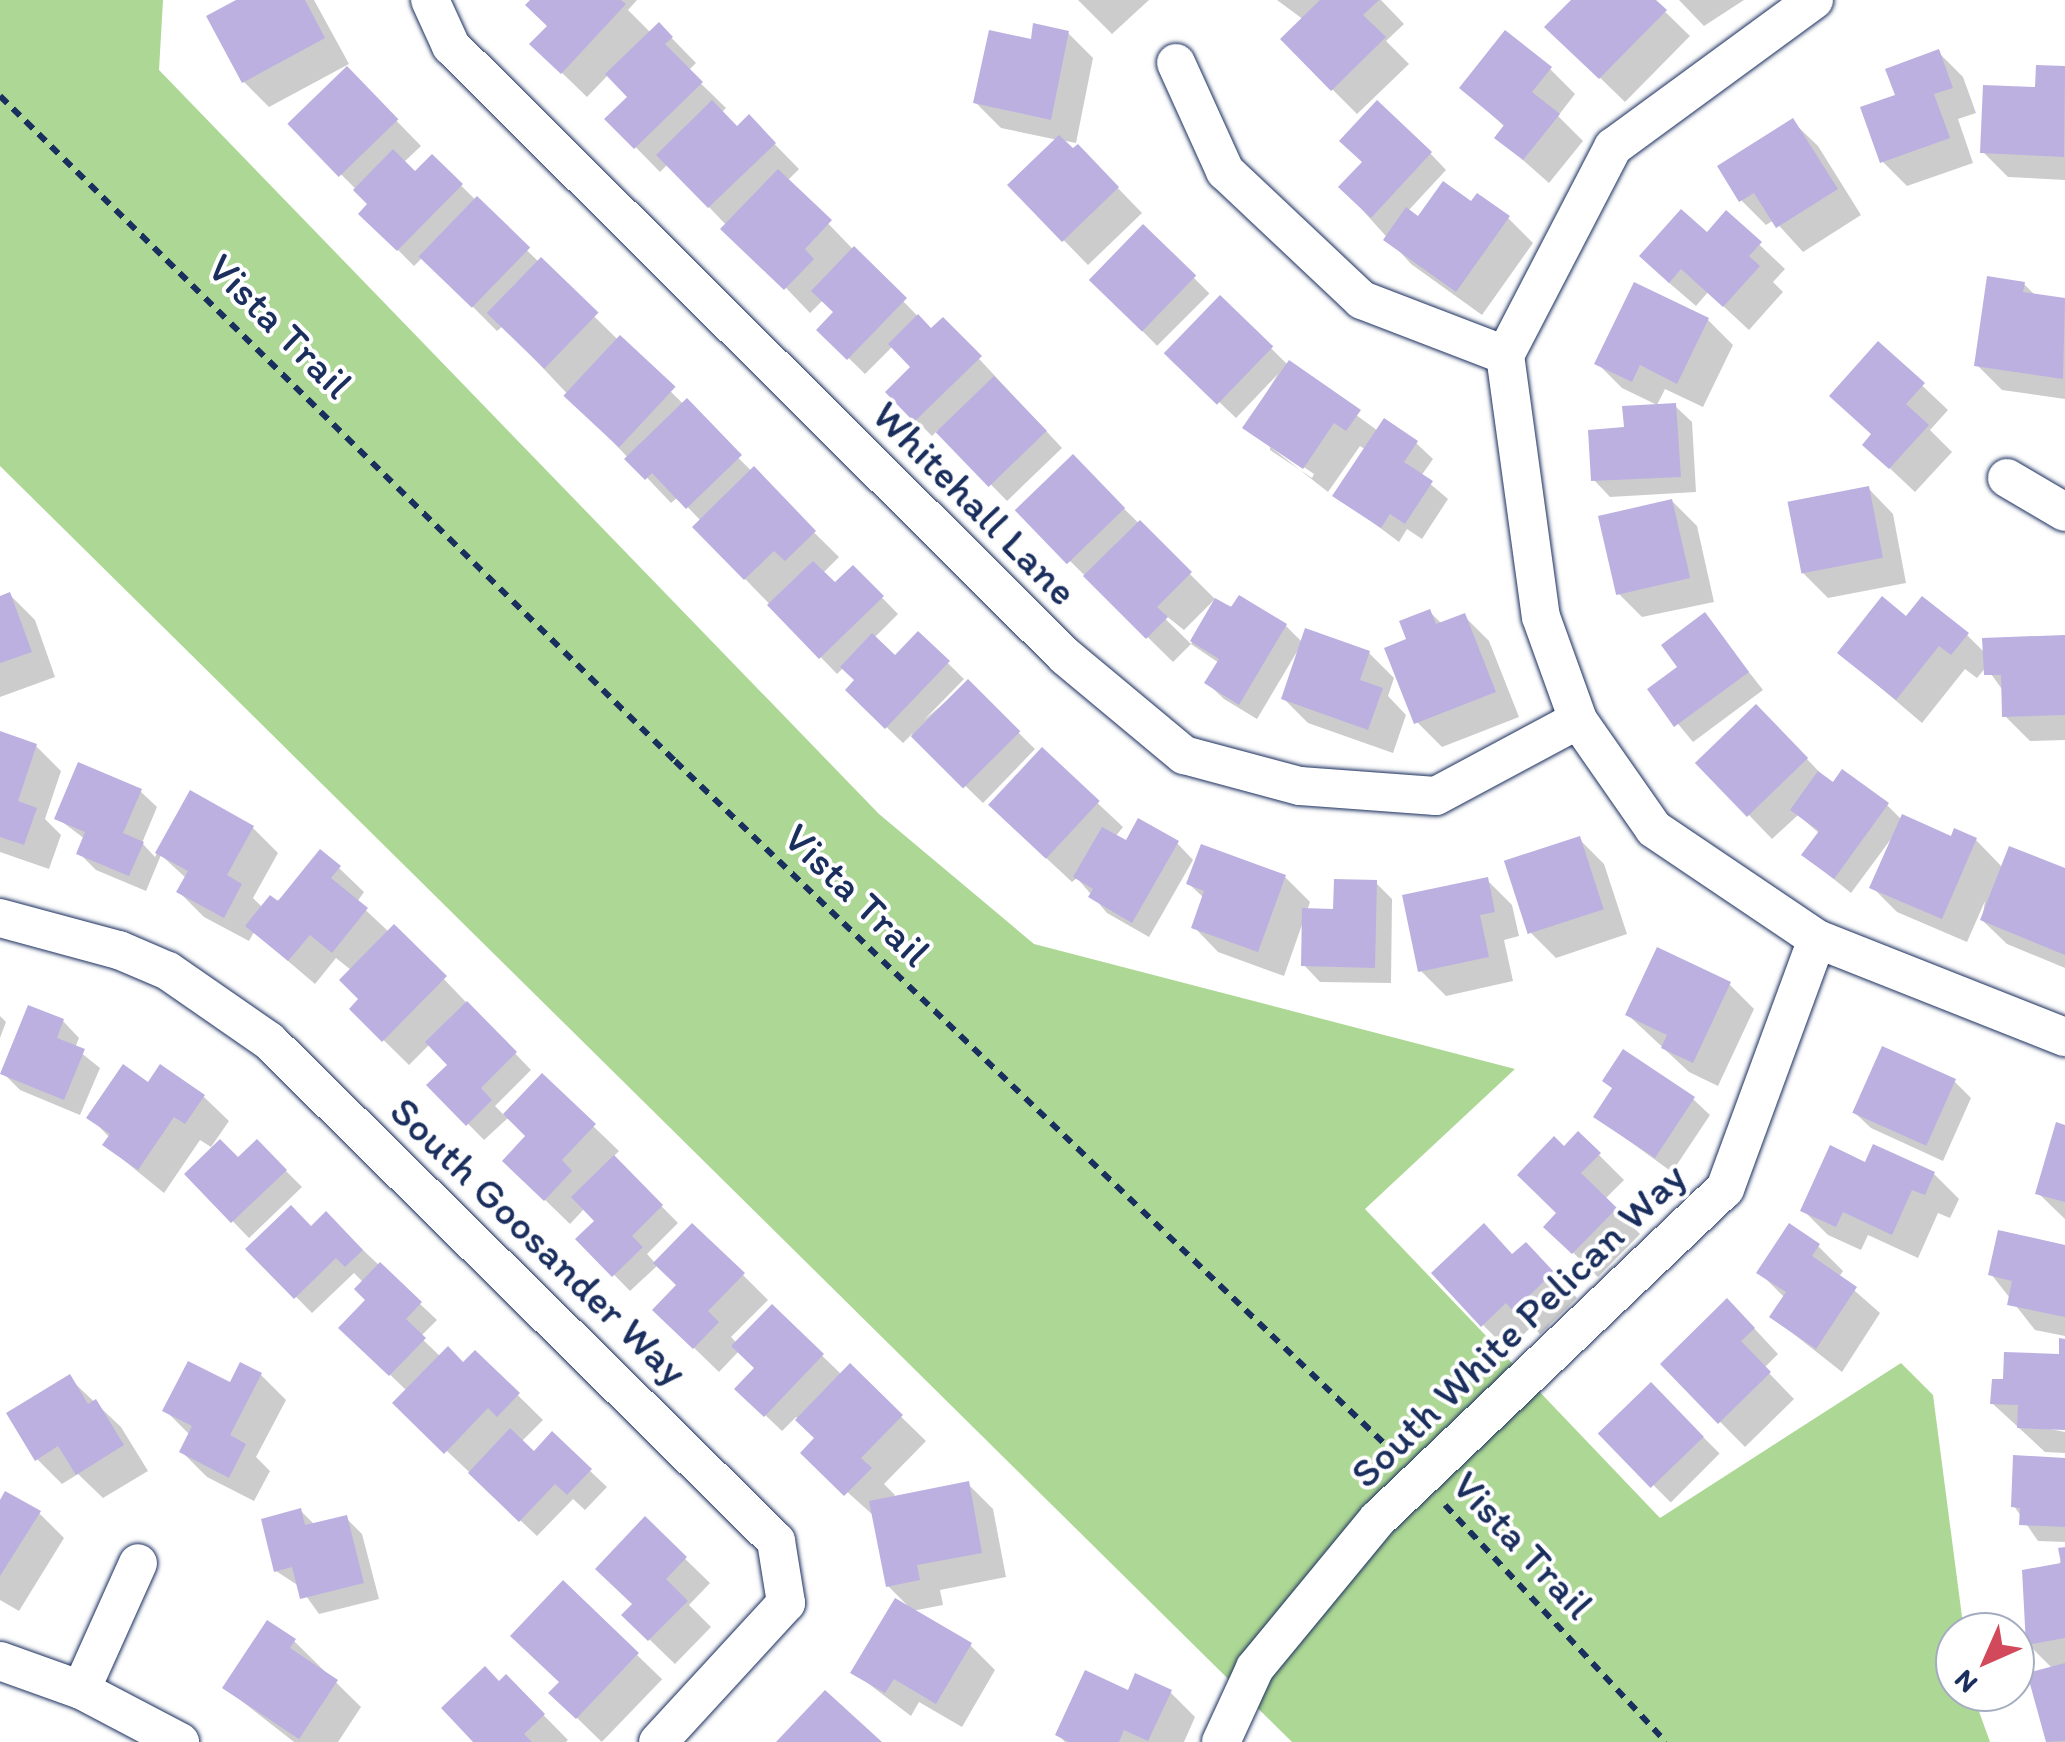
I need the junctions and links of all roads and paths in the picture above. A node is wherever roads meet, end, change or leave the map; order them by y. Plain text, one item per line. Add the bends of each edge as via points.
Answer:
1 (430, 0) edge
2 (1814, 0) edge
3 (1176, 63) dead end
4 (0, 96) edge
5 (1505, 355) junction
6 (2007, 478) dead end
7 (2065, 512) edge
8 (1578, 720) junction
9 (0, 918) edge
10 (1816, 939) junction
11 (2065, 1036) edge
12 (1420, 1478) junction
13 (138, 1563) dead end
14 (0, 1661) edge
15 (81, 1690) junction
16 (180, 1742) edge
17 (658, 1742) edge
18 (1221, 1742) edge
19 (1666, 1742) edge

1 - 8 street, Whitehall Lane via 451,46 1064,656 1184,756 1300,786 1436,796
2 - 5 street via 1613,148
3 - 5 street via 1225,171 1362,300
4 - 12 path, Vista Trail via 674,761
5 - 8 street via 1541,618
6 - 7 street
8 - 10 street via 1654,829
9 - 17 street, South Goosander Way via 168,970 269,1042 776,1541 786,1603
10 - 11 street
10 - 12 street, South White Pelican Way via 1725,1189
12 - 18 street, South White Pelican Way via 1255,1668
12 - 19 path, Vista Trail
13 - 15 street
14 - 15 street
15 - 16 street

